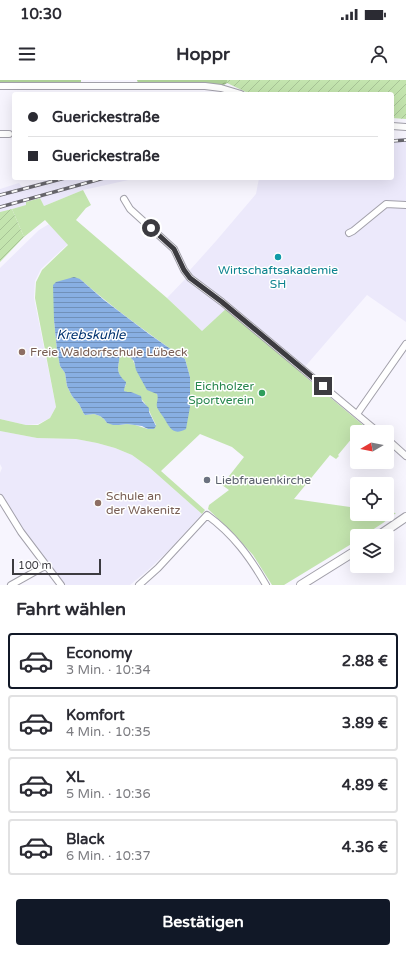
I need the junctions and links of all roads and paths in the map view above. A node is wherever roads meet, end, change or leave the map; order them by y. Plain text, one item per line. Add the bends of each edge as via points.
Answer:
1 (0, 86) edge
2 (234, 92) edge
3 (394, 126) edge
4 (406, 127) edge
5 (0, 134) edge
6 (8, 134) dead end
7 (124, 199) dead end
8 (406, 205) edge
9 (349, 233) dead end
10 (406, 344) edge
11 (357, 414) junction
12 (370, 425) edge
13 (394, 446) edge
14 (406, 456) edge
15 (0, 498) edge
16 (406, 517) edge
17 (388, 529) edge
18 (350, 555) edge
19 (45, 566) junction
20 (311, 582) edge
21 (11, 585) edge
22 (61, 585) edge
23 (139, 585) edge
24 (266, 585) edge
25 (301, 585) edge

1 - 2 street via 205,86
3 - 4 street
5 - 6 street
7 - 11 street via 130,209 174,249 190,278
8 - 9 street via 386,204
10 - 11 street
11 - 12 street
13 - 14 street
15 - 19 street
16 - 17 main road
18 - 20 main road
19 - 21 street
19 - 22 street
20 - 25 main road
23 - 24 street via 207,515 238,544

